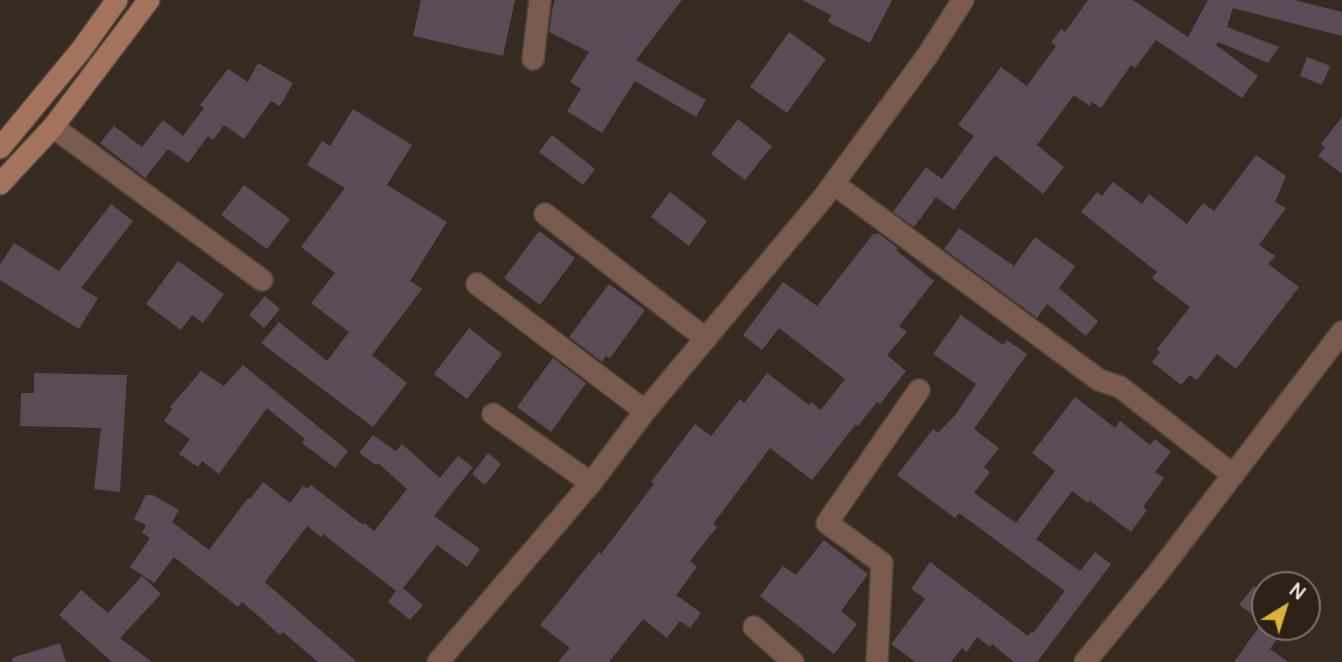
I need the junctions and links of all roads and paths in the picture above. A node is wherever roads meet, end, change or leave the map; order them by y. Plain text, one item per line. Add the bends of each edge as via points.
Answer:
1 (117, 0) edge
2 (149, 0) edge
3 (540, 0) edge
4 (963, 0) edge
5 (533, 59) dead end
6 (53, 127) junction
7 (0, 148) edge
8 (0, 184) edge
9 (834, 184) junction
10 (545, 214) dead end
11 (262, 281) dead end
12 (477, 285) dead end
13 (1342, 332) edge
14 (706, 339) junction
15 (919, 390) dead end
16 (645, 411) junction
17 (494, 414) dead end
18 (1232, 474) junction
19 (591, 483) junction
20 (754, 627) dead end
21 (438, 662) edge
22 (793, 662) edge
23 (877, 662) edge
24 (1084, 662) edge

1 - 7 main road
2 - 6 main road
3 - 5 street
4 - 9 street
6 - 8 main road
6 - 11 street
9 - 14 street
9 - 18 street via 1099,380 1119,387
10 - 14 street
12 - 16 street
13 - 18 street
14 - 16 street
15 - 23 street via 827,523 882,563
16 - 19 street
17 - 19 street
18 - 24 street
19 - 21 street
20 - 22 street

